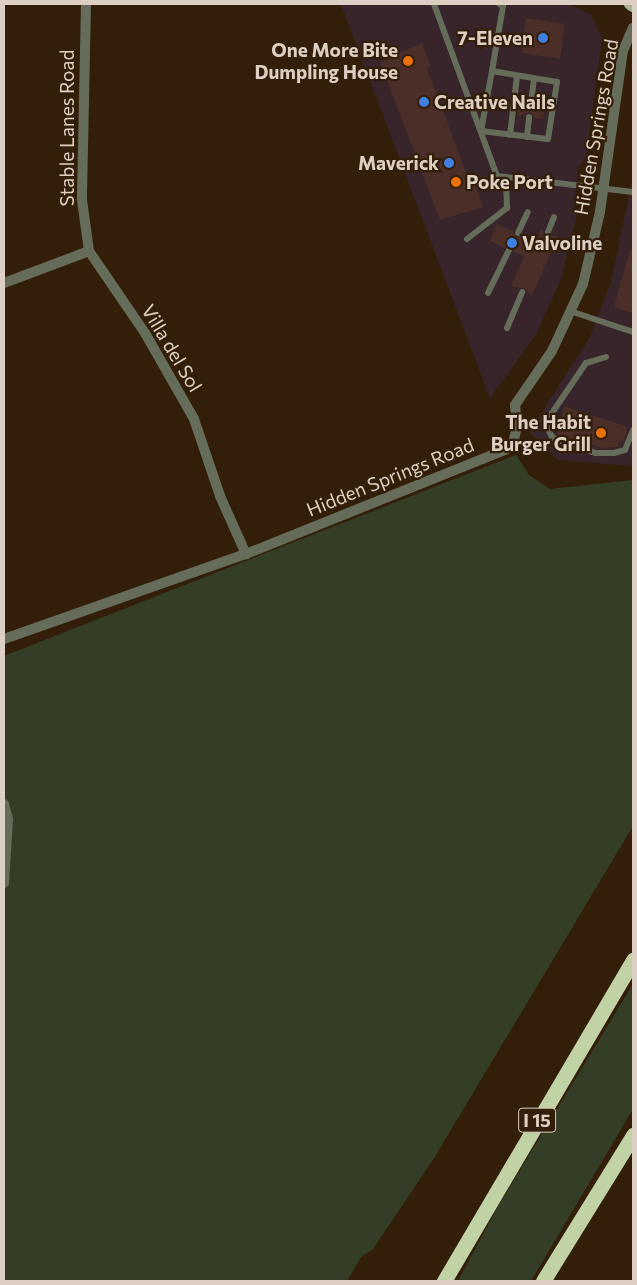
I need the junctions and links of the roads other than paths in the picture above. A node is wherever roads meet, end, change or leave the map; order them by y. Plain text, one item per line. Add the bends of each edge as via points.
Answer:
1 (86, 4) edge
2 (434, 4) edge
3 (499, 4) edge
4 (633, 28) edge
5 (492, 71) junction
6 (517, 76) junction
7 (534, 79) junction
8 (532, 95) dead end
9 (529, 118) dead end
10 (481, 132) junction
11 (510, 135) junction
12 (526, 137) junction
13 (506, 177) junction
14 (603, 189) junction
15 (633, 192) edge
16 (528, 212) dead end
17 (554, 217) dead end
18 (548, 232) dead end
19 (518, 233) dead end
20 (467, 239) dead end
21 (509, 250) dead end
22 (89, 251) junction
23 (4, 283) edge
24 (522, 292) dead end
25 (488, 293) dead end
26 (574, 312) junction
27 (507, 328) dead end
28 (633, 332) edge
29 (606, 357) dead end
30 (633, 430) edge
31 (246, 554) junction
32 (4, 639) edge
33 (4, 804) edge
34 (4, 883) edge
35 (633, 960) edge
36 (633, 1135) edge
37 (444, 1281) edge
38 (543, 1281) edge

1 - 22 street, Stable Lanes Road via 82,200
2 - 10 lane
3 - 5 lane via 503,6
4 - 14 street, Hidden Springs Road via 623,51
5 - 6 lane
5 - 10 lane
6 - 7 lane
6 - 11 lane
7 - 8 lane
7 - 12 lane via 557,82 548,139
9 - 12 lane
10 - 11 lane
10 - 13 lane via 497,176
11 - 12 lane
13 - 14 lane
13 - 20 lane via 507,208
14 - 15 lane
14 - 26 street, Hidden Springs Road via 592,253
16 - 19 lane
17 - 18 lane
21 - 25 lane
22 - 23 street
22 - 31 street, Villa del Sol via 145,333 194,419 220,496
24 - 27 lane
26 - 28 lane
26 - 31 street, Hidden Springs Road via 515,405 517,427 512,447
29 - 30 lane via 586,363 550,416 548,429 552,437 596,453 625,450
31 - 32 street, Hidden Springs Road
33 - 34 street via 8,819
35 - 37 highway, I 15
36 - 38 highway

